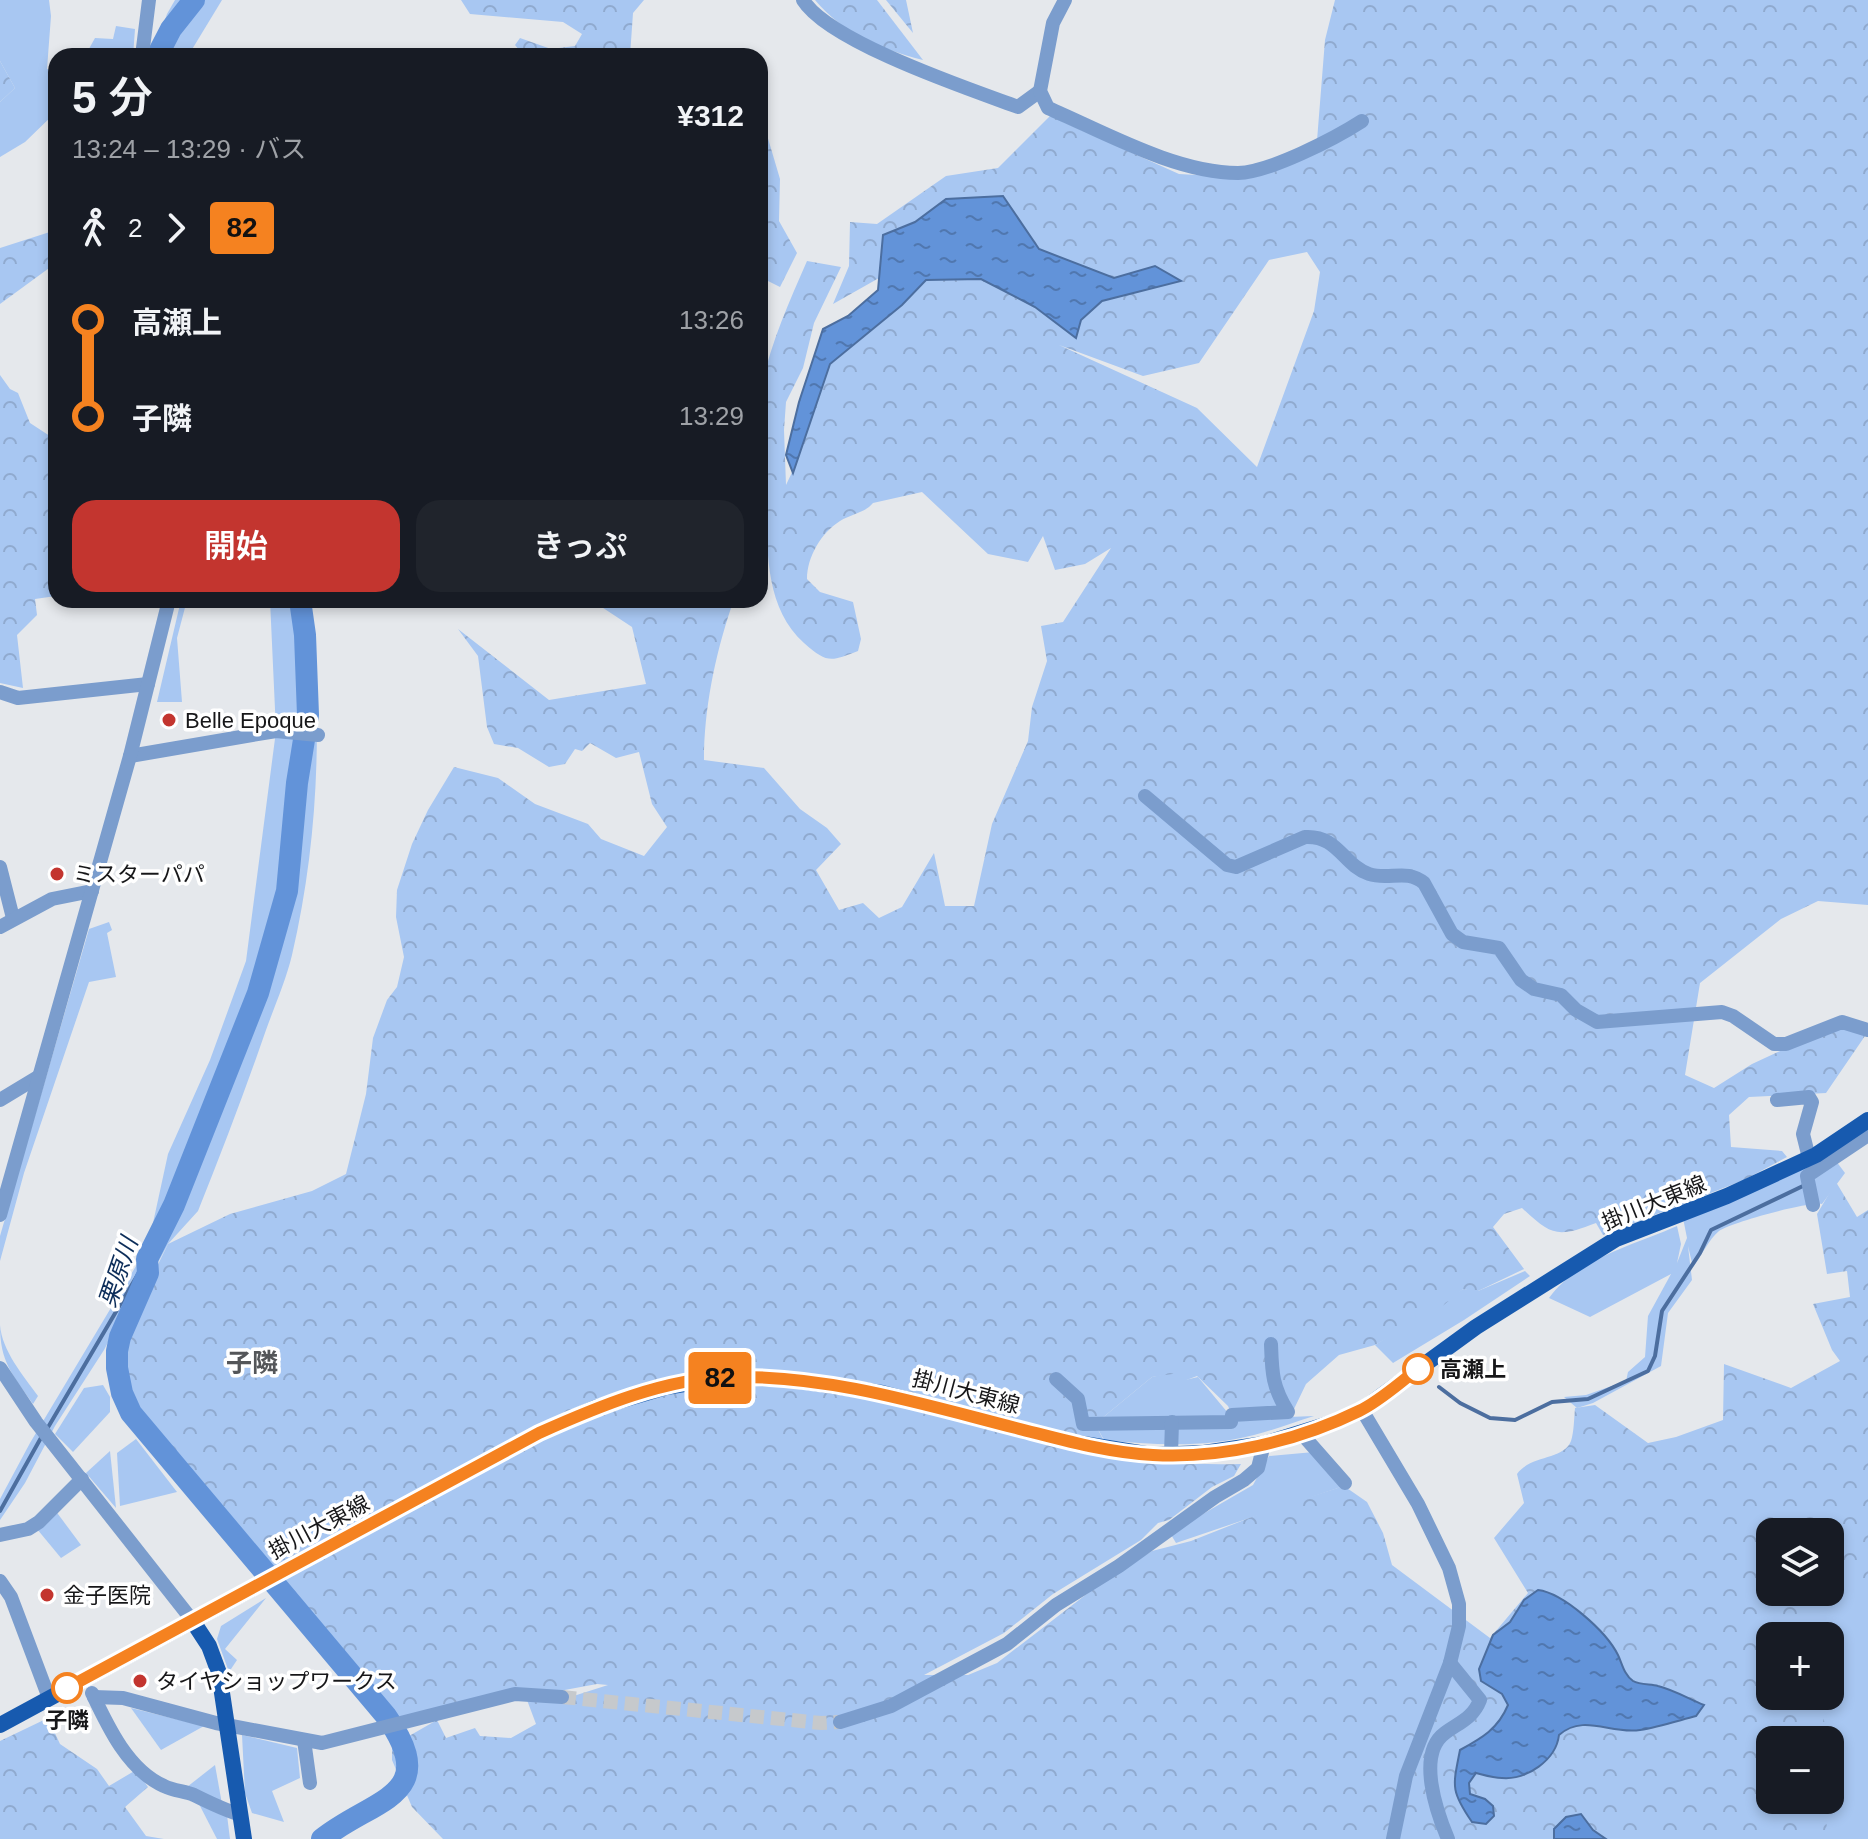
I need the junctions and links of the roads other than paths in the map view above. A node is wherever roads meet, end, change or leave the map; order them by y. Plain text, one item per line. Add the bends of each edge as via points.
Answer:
1 (149, 0) edge
2 (803, 0) edge
3 (1065, 0) edge
4 (143, 48) edge
5 (1040, 91) junction
6 (1362, 121) dead end
7 (167, 608) edge
8 (148, 684) junction
9 (0, 692) edge
10 (318, 735) dead end
11 (130, 756) junction
12 (1145, 796) dead end
13 (0, 867) edge
14 (92, 891) junction
15 (13, 918) junction
16 (0, 927) edge
17 (1868, 1030) edge
18 (38, 1077) junction
19 (0, 1100) edge
20 (1777, 1100) dead end
21 (1868, 1120) edge
22 (1868, 1135) edge
23 (1809, 1158) junction
24 (1813, 1205) dead end
25 (0, 1215) edge
26 (1271, 1344) dead end
27 (0, 1368) edge
28 (1056, 1379) dead end
29 (1362, 1410) junction
30 (1172, 1422) junction
31 (1301, 1433) junction
32 (1264, 1444) junction
33 (1171, 1454) junction
34 (82, 1479) junction
35 (1345, 1483) dead end
36 (0, 1535) edge
37 (0, 1581) edge
38 (192, 1620) junction
39 (1450, 1663) junction
40 (85, 1679) junction
41 (94, 1697) junction
42 (562, 1697) tunnel mouth
43 (49, 1698) junction
44 (840, 1722) tunnel mouth
45 (0, 1725) edge
46 (229, 1726) junction
47 (304, 1740) junction
48 (310, 1783) dead end
49 (241, 1815) junction
50 (244, 1839) edge
51 (1393, 1839) edge
52 (1448, 1839) edge

1 - 4 street
2 - 5 street via 848,35 928,74 1018,107
3 - 5 street via 1053,23
5 - 6 street via 1048,108 1145,150 1187,165 1239,173 1269,167
7 - 8 street
8 - 9 street via 18,698
8 - 11 street
10 - 11 street via 276,731
11 - 14 street
12 - 17 street via 1227,865 1236,867 1316,836 1366,874 1417,877 1452,934 1463,942 1499,948 1521,980 1561,995 1597,1022 1722,1012 1774,1044 1842,1022
13 - 15 street
14 - 15 street via 52,899
14 - 18 street
15 - 16 street
18 - 19 street
18 - 25 street
20 - 23 street via 1809,1097 1812,1102 1803,1134
21 - 23 main road, 掛川大東線
22 - 24 street via 1808,1181
23 - 29 main road, 掛川大東線 via 1616,1239 1476,1327
26 - 30 street via 1272,1376 1288,1412 1232,1415 1231,1422
27 - 34 street
28 - 30 street via 1078,1399 1083,1424
29 - 31 main road, 掛川大東線
29 - 39 street via 1449,1568 1459,1604
30 - 33 street
31 - 32 main road, 掛川大東線
31 - 35 street
32 - 33 main road, 掛川大東線
32 - 44 street via 1258,1468 1244,1480 1056,1605 1007,1644 891,1706
33 - 38 main road, 掛川大東線 via 1071,1442 882,1393 788,1379 727,1377 666,1387 595,1408 539,1433
34 - 36 street via 39,1522
34 - 38 street
37 - 43 street
38 - 40 main road, 掛川大東線
38 - 46 main road via 219,1673
39 - 51 street via 1406,1776
39 - 52 street via 1480,1700 1475,1714 1441,1735 1433,1749 1430,1774
40 - 41 street
40 - 43 main road, 掛川大東線
41 - 46 street via 123,1698
41 - 49 street via 113,1735 149,1778
42 - 47 street via 515,1694 331,1742
43 - 45 main road, 掛川大東線
46 - 47 street
46 - 49 main road
47 - 48 street
49 - 50 main road

